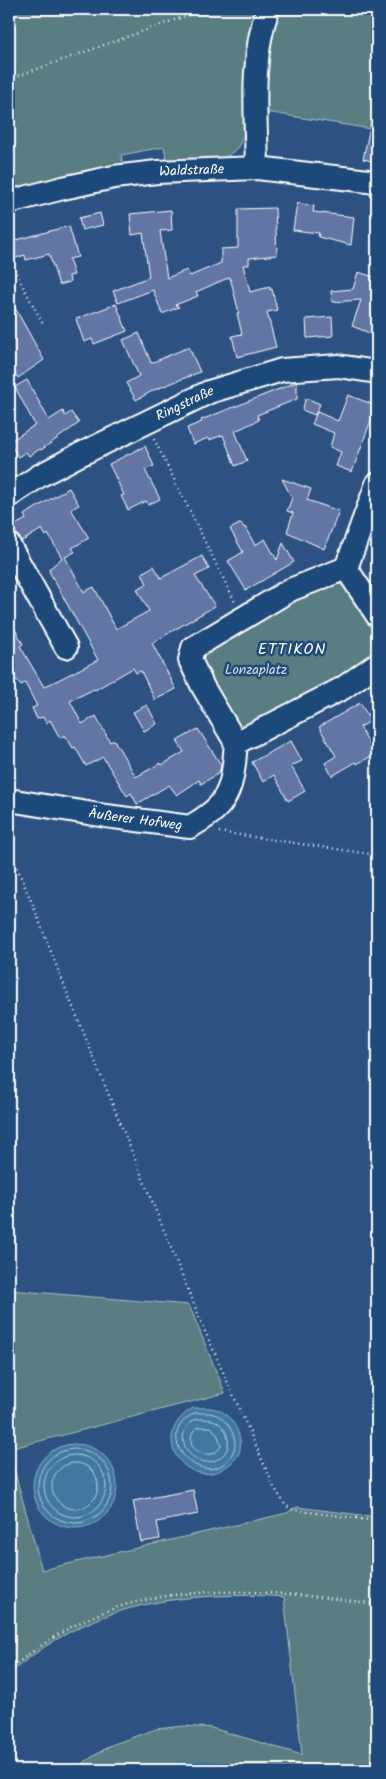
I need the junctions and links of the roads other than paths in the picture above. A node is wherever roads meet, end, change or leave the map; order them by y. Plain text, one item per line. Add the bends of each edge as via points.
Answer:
1 (268, 9) edge
2 (256, 168) junction
3 (377, 182) edge
4 (9, 202) edge
5 (377, 372) edge
6 (377, 484) edge
7 (9, 496) edge
8 (9, 545) edge
9 (346, 568) junction
10 (377, 615) edge
11 (66, 647) dead end
12 (377, 664) edge
13 (236, 743) junction
14 (9, 800) edge

1 - 2 street via 255,79
2 - 3 street, Waldstraße
2 - 4 street, Waldstraße via 114,177
5 - 7 street, Ringstraße via 338,366 282,370 209,392 47,472
6 - 9 street
8 - 11 street
9 - 10 street
9 - 13 street via 290,590 193,648 190,660
12 - 13 street via 343,688
13 - 14 street, Äußerer Hofweg via 231,777 223,800 190,828

